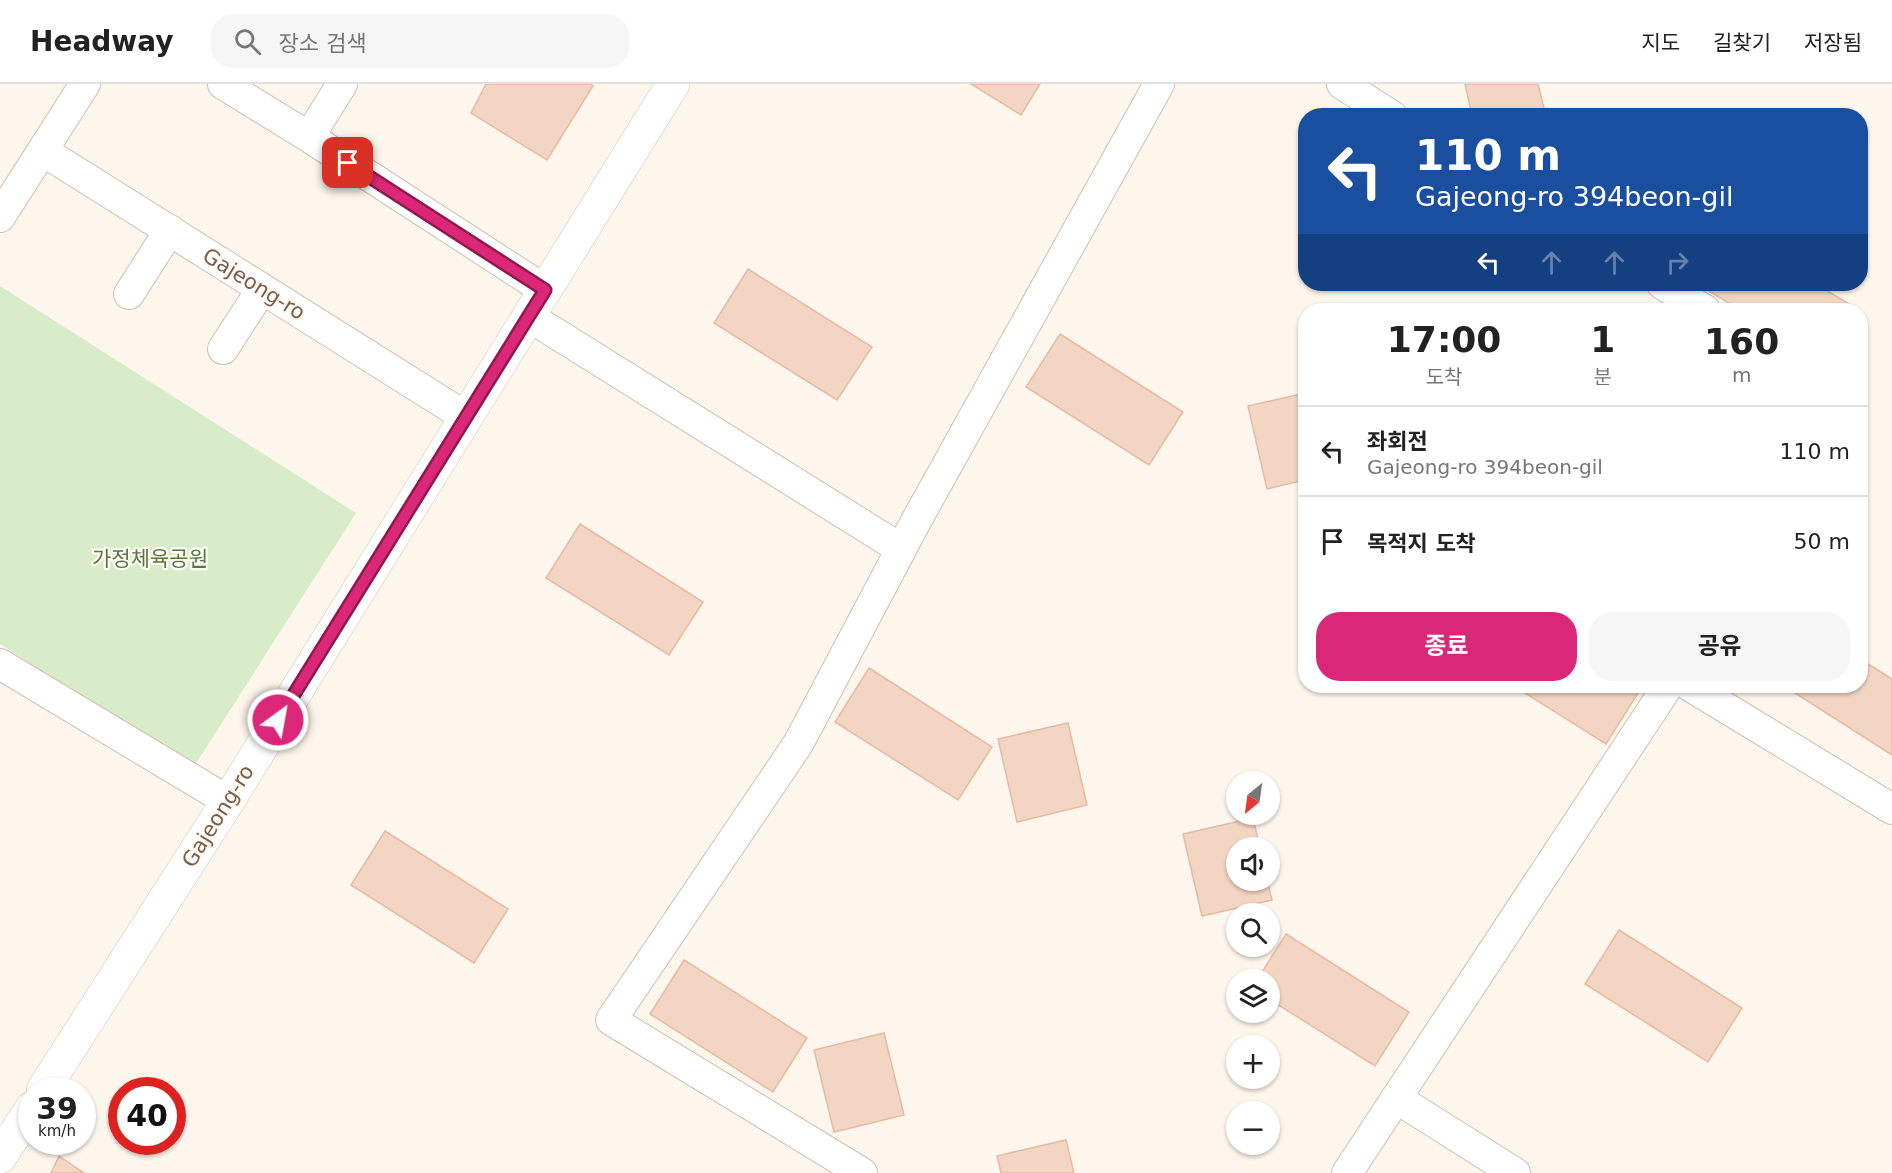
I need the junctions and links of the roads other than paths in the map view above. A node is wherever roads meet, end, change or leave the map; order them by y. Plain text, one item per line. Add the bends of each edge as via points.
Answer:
1 (86, 84) edge
2 (223, 84) edge
3 (342, 84) edge
4 (673, 84) edge
5 (1159, 84) edge
6 (1342, 84) edge
7 (1380, 108) edge
8 (309, 137) junction
9 (43, 150) junction
10 (0, 217) edge
11 (170, 230) junction
12 (262, 289) junction
13 (545, 290) junction
14 (1674, 291) edge
15 (129, 294) dead end
16 (1693, 303) edge
17 (544, 326) dead end
18 (223, 349) dead end
19 (466, 417) junction
20 (901, 549) junction
21 (0, 664) edge
22 (1663, 693) edge
23 (1701, 693) edge
24 (228, 801) junction
25 (1892, 809) edge
26 (51, 1077) edge
27 (1396, 1098) junction
28 (18, 1129) edge
29 (0, 1157) edge
30 (862, 1173) edge
31 (1347, 1173) edge
32 (1515, 1173) edge

1 - 9 street
2 - 8 street
3 - 8 street
4 - 13 street, Gajeong-ro
5 - 20 street
6 - 7 street
8 - 13 street
9 - 10 street
9 - 11 street, Gajeong-ro
11 - 12 street, Gajeong-ro
11 - 15 street
12 - 18 street
12 - 19 street, Gajeong-ro
13 - 19 street, Gajeong-ro
14 - 16 street
17 - 20 street
19 - 24 street, Gajeong-ro
20 - 30 street via 798,744 611,1020
21 - 24 street
22 - 27 street
23 - 25 street
24 - 26 street, Gajeong-ro
27 - 31 street
27 - 32 street
28 - 29 street

